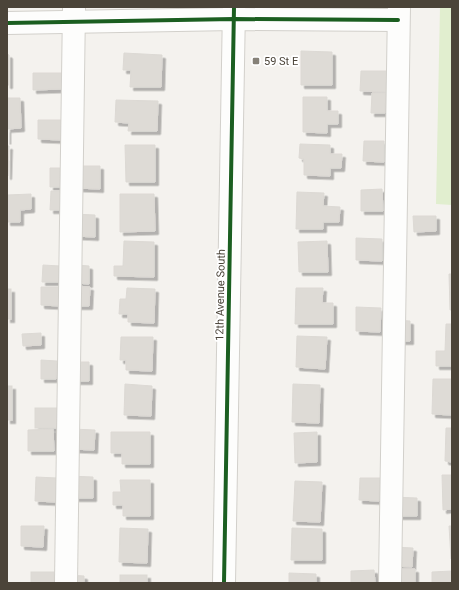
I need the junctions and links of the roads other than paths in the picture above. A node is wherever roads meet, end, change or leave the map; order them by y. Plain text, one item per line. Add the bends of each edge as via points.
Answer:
1 (234, 13) edge
2 (73, 14) edge
3 (398, 14) edge
4 (7, 23) edge
5 (66, 583) edge
6 (224, 583) edge
7 (390, 583) edge

1 - 2 street
1 - 3 street
1 - 6 street, 12th Avenue South
2 - 4 street
2 - 5 street
3 - 7 street

